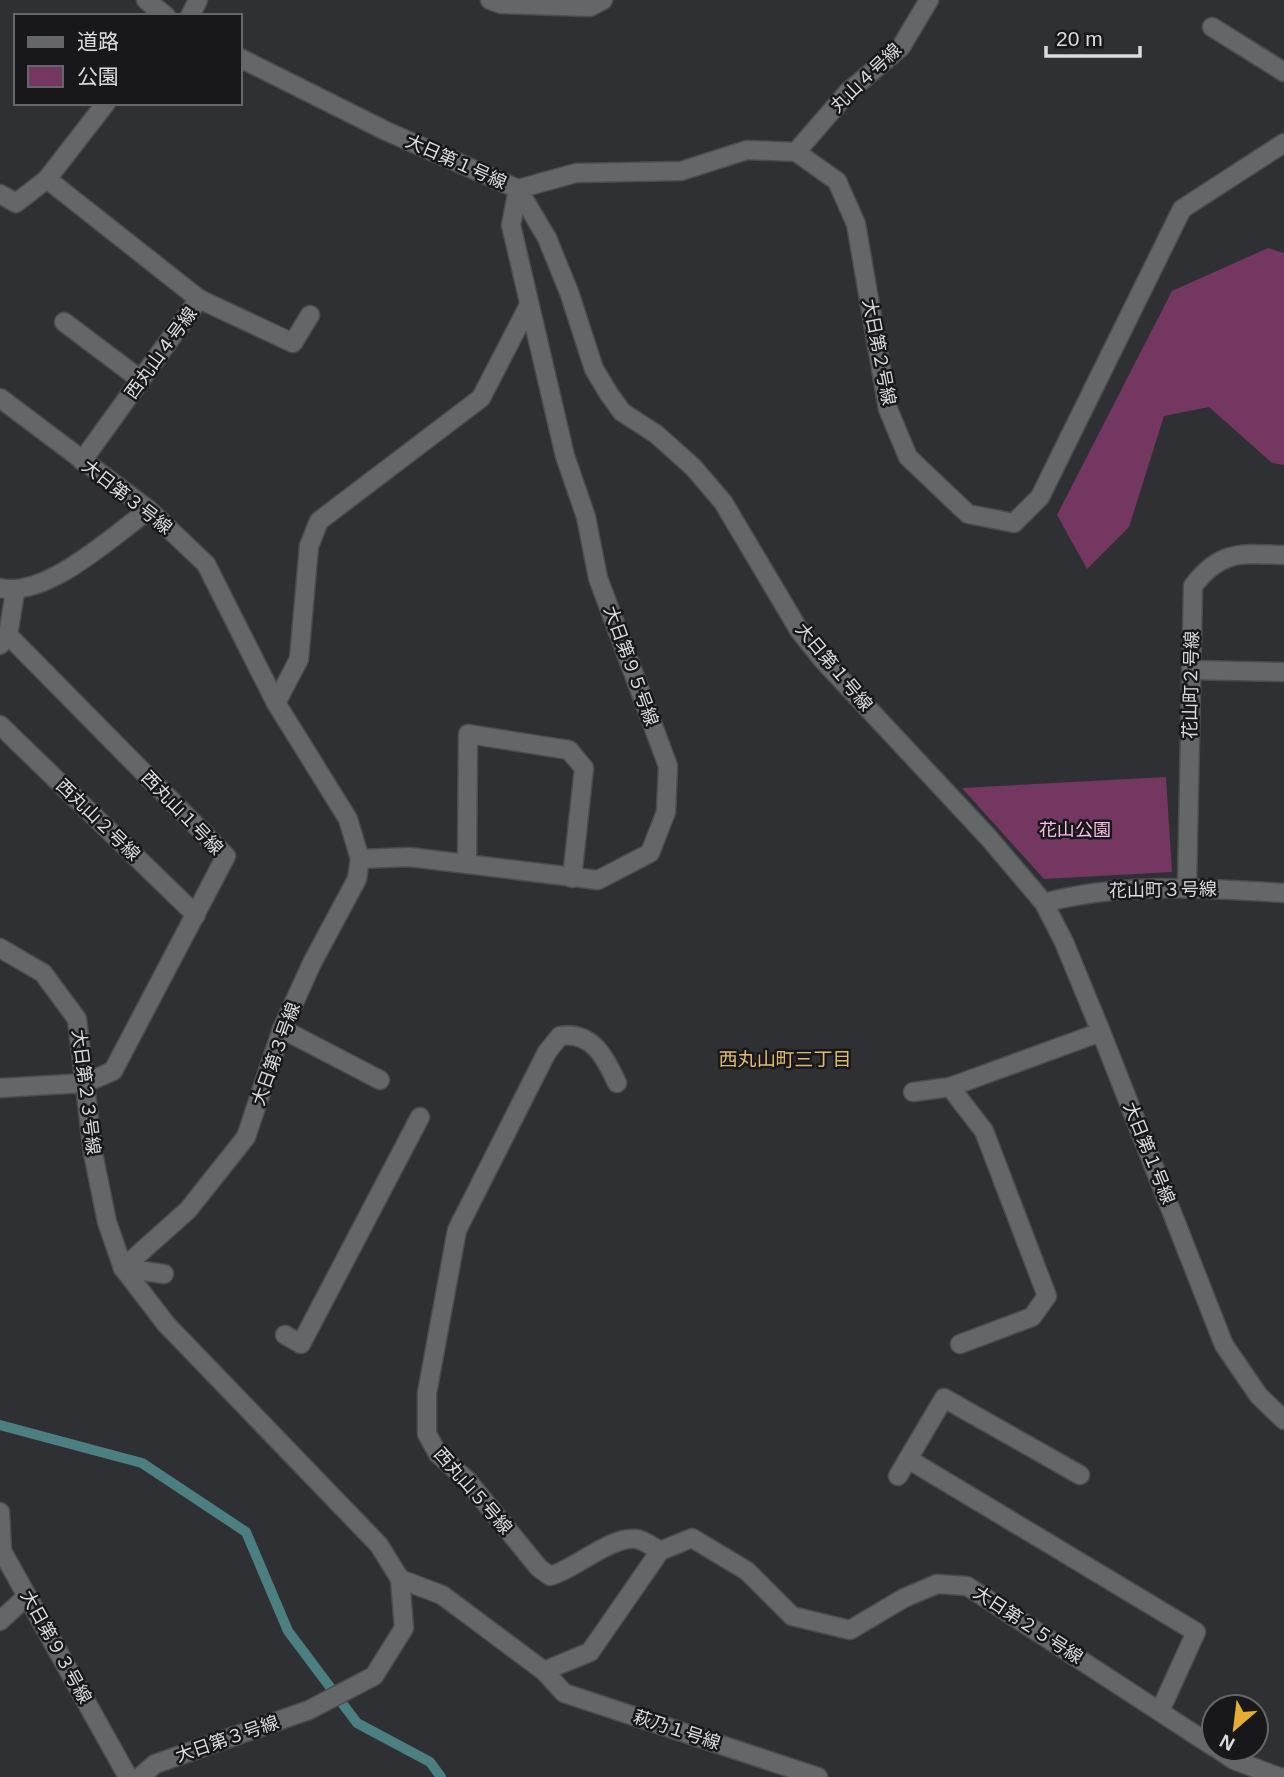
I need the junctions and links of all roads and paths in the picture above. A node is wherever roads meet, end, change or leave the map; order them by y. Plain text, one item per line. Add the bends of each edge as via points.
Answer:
1 (146, 0) edge
2 (490, 0) edge
3 (603, 0) edge
4 (929, 0) edge
5 (164, 14) edge
6 (1212, 27) dead end
7 (242, 59) edge
8 (1284, 72) edge
9 (104, 105) edge
10 (1284, 143) edge
11 (796, 152) junction
12 (47, 179) junction
13 (518, 189) junction
14 (0, 194) edge
15 (199, 299) junction
16 (529, 304) junction
17 (310, 314) dead end
18 (64, 322) dead end
19 (141, 380) junction
20 (0, 398) edge
21 (82, 461) junction
22 (149, 510) junction
23 (1284, 555) edge
24 (7, 590) edge
25 (4, 640) edge
26 (1192, 670) junction
27 (1284, 672) edge
28 (276, 703) junction
29 (0, 725) edge
30 (360, 859) junction
31 (467, 864) junction
32 (572, 878) junction
33 (1187, 887) junction
34 (1284, 893) edge
35 (1044, 903) junction
36 (196, 915) junction
37 (0, 948) edge
38 (282, 1029) junction
39 (1101, 1032) junction
40 (380, 1080) dead end
41 (85, 1083) junction
42 (617, 1083) dead end
43 (950, 1087) junction
44 (0, 1088) edge
45 (913, 1092) dead end
46 (420, 1117) dead end
47 (123, 1268) junction
48 (164, 1274) dead end
49 (285, 1335) dead end
50 (960, 1344) dead end
51 (1284, 1420) edge
52 (908, 1459) junction
53 (1080, 1475) dead end
54 (898, 1476) dead end
55 (0, 1511) edge
56 (660, 1551) junction
57 (400, 1579) junction
58 (27, 1596) junction
59 (0, 1621) edge
60 (544, 1671) junction
61 (1160, 1711) junction
62 (1200, 1737) edge
63 (1242, 1763) edge
64 (128, 1777) edge
65 (141, 1777) edge
66 (818, 1777) edge
67 (1279, 1777) edge

1 - 5 street
2 - 3 street via 590,7
4 - 11 street, 丸山４号線 via 901,47 848,92
6 - 8 street
7 - 13 street, 大日第１号線 via 386,131
9 - 12 street
10 - 11 street, 大日第２号線 via 1182,209 1040,497 1014,523 968,514 908,457 888,409 856,224 837,181
11 - 13 street via 747,150 681,171 576,173
12 - 14 street via 16,203
12 - 15 street, 西丸山４号線
13 - 16 street, 大日第９５号線 via 511,225
13 - 35 street, 大日第１号線 via 551,249 594,369 622,412 665,442 723,502 807,639
15 - 17 street via 293,343
15 - 19 street, 西丸山４号線
16 - 28 street via 481,398 319,521 309,546 299,659
16 - 32 street, 大日第９５号線 via 598,578 668,766 666,812 650,853 598,880
18 - 19 street
19 - 21 street, 西丸山４号線
20 - 21 street, 大日第３号線
21 - 22 street, 大日第３号線
22 - 24 street via 45,583
22 - 28 street, 大日第３号線 via 206,565
23 - 26 street, 花山町２号線 via 1231,554 1205,570 1193,586
24 - 25 street
25 - 36 street, 西丸山１号線 via 226,856
26 - 27 street
26 - 33 street, 花山町２号線
28 - 30 street, 大日第３号線 via 348,819
29 - 36 street, 西丸山２号線
30 - 31 street, 大日第９５号線 via 409,857
30 - 38 street, 大日第３号線 via 357,879
31 - 32 street, 大日第９５号線
31 - 32 street via 468,734 569,750 584,768
33 - 34 street, 花山町３号線
33 - 35 street, 花山町３号線 via 1084,892
35 - 39 street, 大日第１号線
36 - 41 street, 西丸山１号線 via 113,1071
37 - 41 street, 大日第２３号線 via 43,973 77,1019
38 - 40 street
38 - 47 street, 大日第３号線 via 246,1137 188,1210
39 - 43 street
39 - 51 street, 大日第１号線 via 1224,1345 1259,1396
41 - 44 street
41 - 47 street, 大日第２３号線 via 107,1222
42 - 56 street, 西丸山５号線 via 606,1057 593,1043 572,1034 560,1037 547,1052 457,1230 427,1393 427,1434 438,1454 467,1480 539,1569 550,1576 564,1573 622,1540 637,1539
43 - 45 street
43 - 50 street via 984,1130 1047,1296 1032,1317
46 - 49 street via 301,1344
47 - 48 street
47 - 57 street via 166,1324 379,1545
52 - 53 street via 944,1398
52 - 54 street
52 - 61 street via 1196,1632
55 - 58 street, 大日第９３号線 via 2,1551
56 - 60 street via 590,1652
56 - 61 street, 大日第２５号線 via 692,1538 747,1571 792,1616 850,1630 937,1584 967,1586
57 - 60 street via 442,1595
57 - 65 street, 大日第３号線 via 404,1628 374,1676 317,1706 155,1764
58 - 59 street
58 - 64 street, 大日第９３号線
60 - 66 street, 萩乃１号線 via 565,1693
61 - 62 street, 大日第２５号線
63 - 67 street, 大日第２５号線

